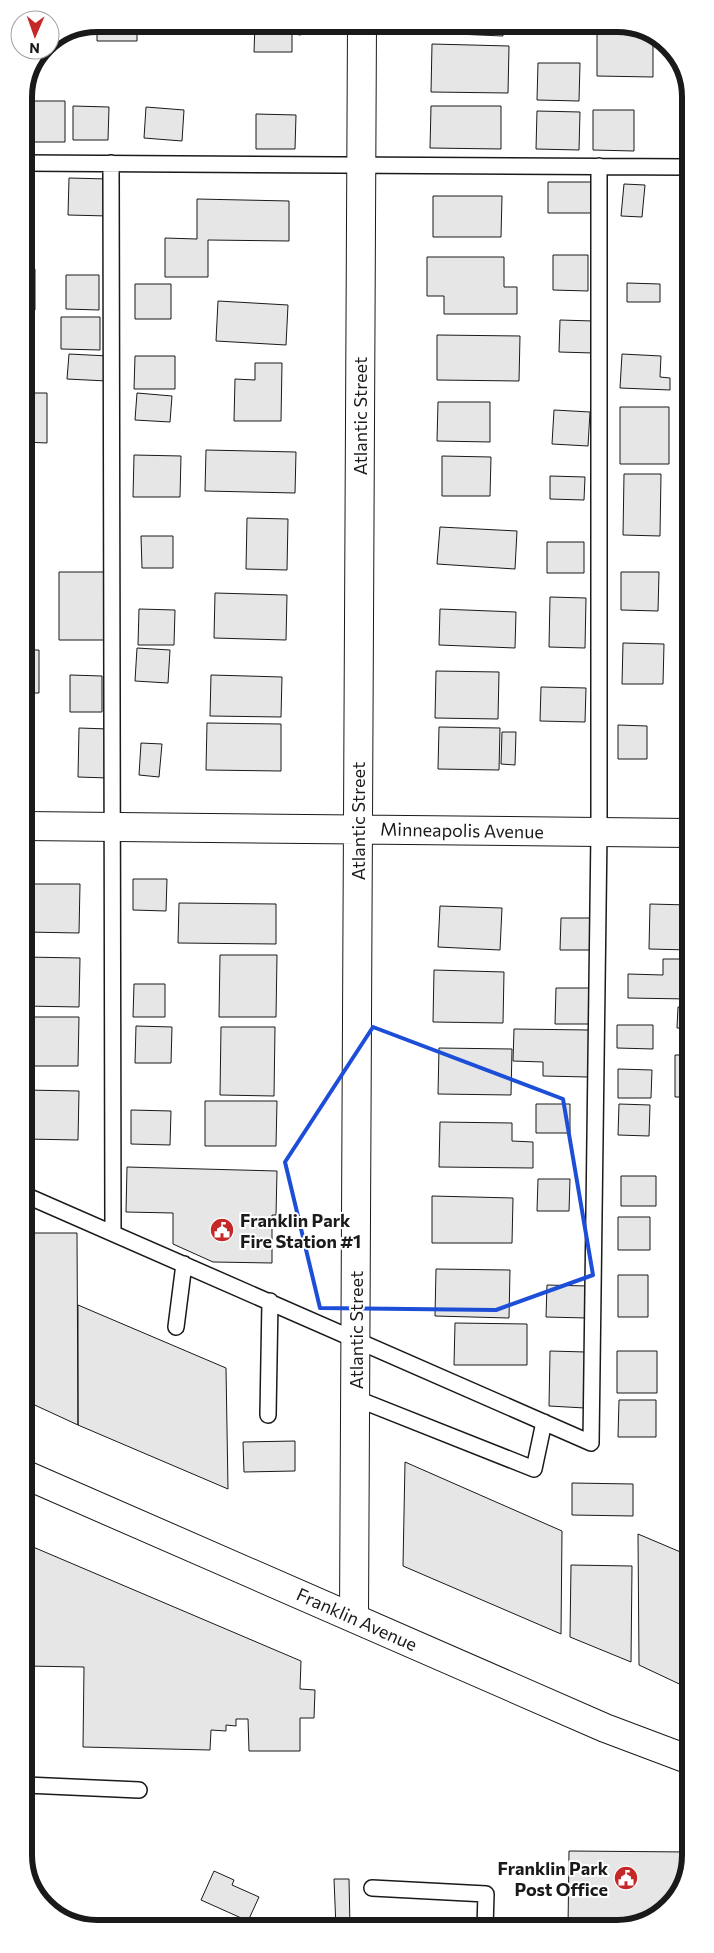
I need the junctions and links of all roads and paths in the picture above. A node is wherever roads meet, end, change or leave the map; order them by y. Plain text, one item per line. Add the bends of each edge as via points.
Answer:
1 (362, 33) edge
2 (33, 163) edge
3 (111, 163) junction
4 (361, 164) junction
5 (599, 166) junction
6 (682, 167) edge
7 (33, 826) edge
8 (112, 827) junction
9 (358, 829) junction
10 (599, 832) junction
11 (682, 833) edge
12 (33, 1198) edge
13 (114, 1233) junction
14 (184, 1264) junction
15 (270, 1301) junction
16 (176, 1327) dead end
17 (356, 1338) junction
18 (355, 1398) junction
19 (268, 1415) dead end
20 (544, 1422) junction
21 (33, 1479) edge
22 (354, 1617) junction
23 (682, 1757) edge
24 (33, 1785) edge
25 (139, 1790) dead end
26 (372, 1888) dead end
27 (485, 1920) edge

1 - 4 street, Atlantic Street
2 - 3 lane
3 - 4 lane
3 - 8 lane
4 - 5 lane
4 - 9 street, Atlantic Street
5 - 6 lane
5 - 10 lane
7 - 8 street, Minneapolis Avenue
8 - 9 street, Minneapolis Avenue
8 - 13 lane
9 - 10 street, Minneapolis Avenue
9 - 17 street, Atlantic Street
10 - 11 street, Minneapolis Avenue
10 - 20 lane via 591,1443
12 - 13 lane
13 - 14 lane
14 - 15 lane
14 - 16 lane
15 - 17 lane
15 - 19 lane
17 - 18 street, Atlantic Street
17 - 20 lane
18 - 20 lane via 534,1469
18 - 22 street, Atlantic Street
21 - 22 street, Franklin Avenue
22 - 23 street, Franklin Avenue via 605,1728
24 - 25 lane
26 - 27 lane via 486,1894

